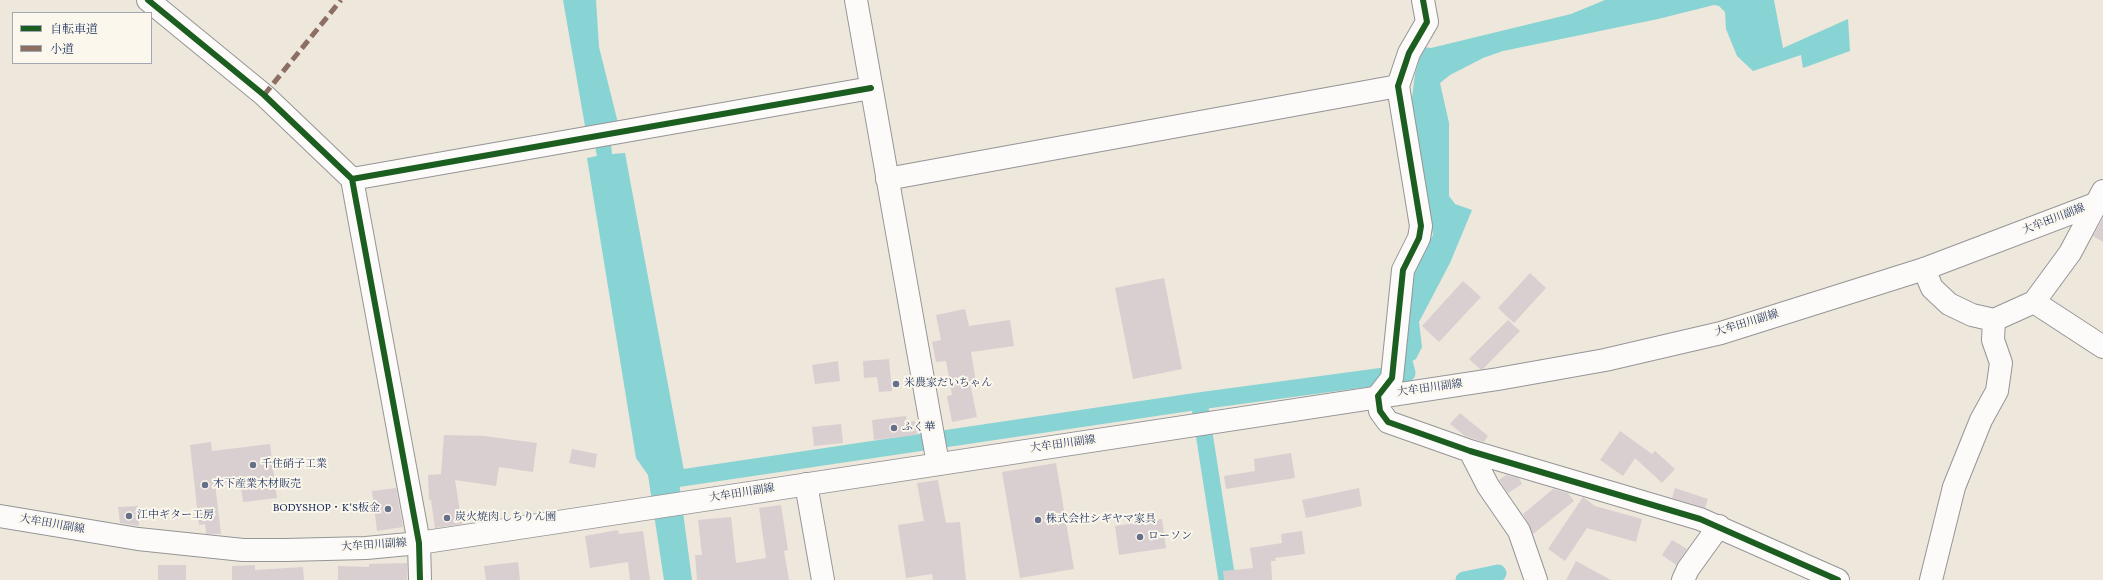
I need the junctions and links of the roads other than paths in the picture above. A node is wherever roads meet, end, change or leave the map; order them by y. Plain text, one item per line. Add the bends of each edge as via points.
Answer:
1 (148, 0) edge
2 (856, 0) edge
3 (1424, 0) edge
4 (1398, 86) junction
5 (871, 88) junction
6 (352, 179) junction
7 (887, 179) junction
8 (2101, 199) edge
9 (1924, 269) junction
10 (2034, 302) junction
11 (1994, 320) junction
12 (2103, 347) edge
13 (1378, 396) junction
14 (1470, 451) junction
15 (938, 464) junction
16 (806, 484) junction
17 (0, 516) edge
18 (1719, 526) junction
19 (419, 543) junction
20 (420, 580) edge
21 (823, 580) edge
22 (1536, 580) edge
23 (1683, 580) edge
24 (1838, 580) edge
25 (1931, 580) edge

1 - 6 street via 264,95
2 - 5 street
3 - 4 street via 1427,22 1409,53
4 - 7 street
4 - 13 street via 1421,226 1419,238 1404,270 1392,378
5 - 6 street
5 - 7 street
6 - 19 street
7 - 15 street
8 - 9 street, 大牟田川副線
8 - 10 street via 2070,253
9 - 11 street via 1932,288 1949,304 1972,315
9 - 13 street, 大牟田川副線 via 1721,333 1605,360 1498,379
10 - 11 street
10 - 12 street
11 - 25 street via 1993,340 2001,363 1997,391 1981,420 1954,487
13 - 14 street via 1380,411 1388,422
13 - 15 street, 大牟田川副線
14 - 18 street
14 - 22 street via 1488,486 1519,531
15 - 16 street, 大牟田川副線
16 - 19 street, 大牟田川副線
16 - 21 street
17 - 19 street, 大牟田川副線 via 138,539 243,550 366,548
18 - 23 street
18 - 24 street
19 - 20 street

